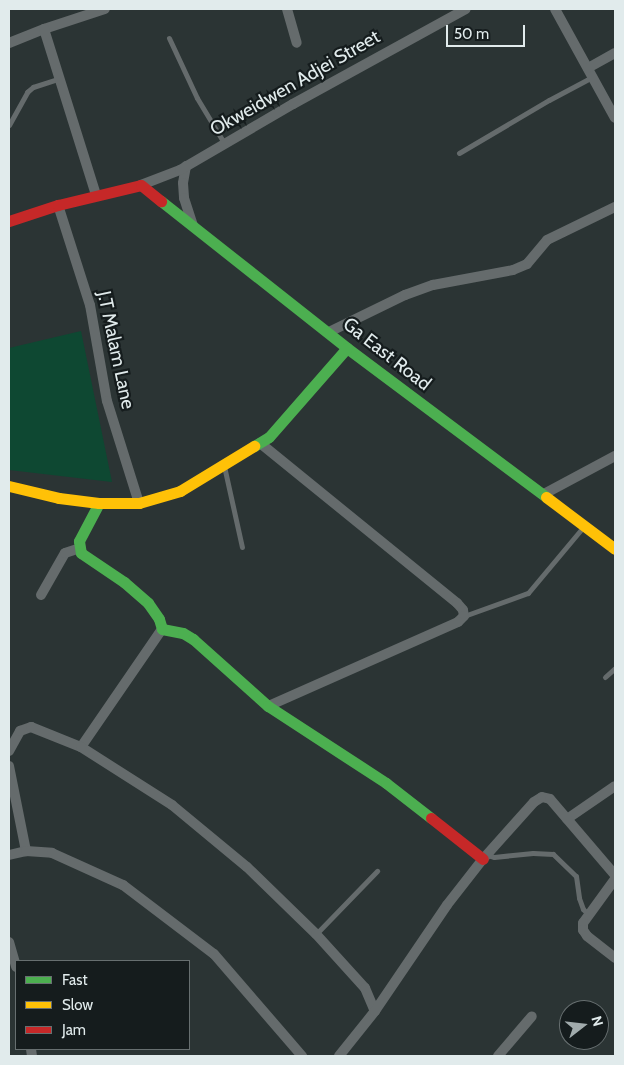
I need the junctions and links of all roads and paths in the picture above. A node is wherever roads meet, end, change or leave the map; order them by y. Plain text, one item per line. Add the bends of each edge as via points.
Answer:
1 (105, 9) edge
2 (287, 9) edge
3 (466, 9) edge
4 (555, 9) edge
5 (44, 29) junction
6 (169, 38) dead end
7 (9, 43) edge
8 (297, 43) dead end
9 (615, 53) edge
10 (590, 72) junction
11 (60, 78) junction
12 (615, 118) edge
13 (9, 125) edge
14 (224, 143) junction
15 (459, 153) dead end
16 (186, 166) junction
17 (140, 185) junction
18 (96, 195) junction
19 (58, 205) junction
20 (615, 207) edge
21 (9, 221) edge
22 (193, 225) junction
23 (329, 332) junction
24 (347, 348) junction
25 (260, 443) junction
26 (615, 456) edge
27 (224, 465) junction
28 (9, 486) edge
29 (544, 494) junction
30 (99, 503) junction
31 (139, 503) junction
32 (584, 526) junction
33 (242, 547) dead end
34 (80, 548) junction
35 (615, 549) edge
36 (41, 595) dead end
37 (464, 616) junction
38 (162, 629) junction
39 (615, 668) edge
40 (605, 677) dead end
41 (268, 706) junction
42 (81, 747) junction
43 (9, 751) edge
44 (9, 766) edge
45 (615, 786) edge
46 (568, 819) junction
47 (26, 851) junction
48 (9, 855) edge
49 (485, 857) junction
50 (377, 871) dead end
51 (615, 875) edge
52 (615, 879) edge
53 (589, 915) junction
54 (316, 934) junction
55 (9, 942) edge
56 (615, 958) edge
57 (15, 963) edge
58 (375, 1012) junction
59 (532, 1016) dead end
60 (302, 1056) edge
61 (339, 1056) edge
62 (498, 1056) edge

1 - 5 street
2 - 8 street
3 - 14 street, Okweidwen Adjei Street
4 - 10 street
5 - 7 street
5 - 11 street
6 - 14 lane via 197,98
9 - 10 street
10 - 12 street
10 - 15 lane
11 - 13 lane via 27,92
11 - 18 street
14 - 16 street, Okweidwen Adjei Street
16 - 17 street, Okweidwen Adjei Street
16 - 22 street via 184,198
17 - 18 street
17 - 22 street, Ga East Road
18 - 19 street
19 - 21 street
19 - 31 street, J.T Malam Lane via 90,305 107,401
20 - 23 street via 547,240 527,264 513,270 433,285
22 - 23 street, Ga East Road
23 - 24 street, Ga East Road
24 - 25 street via 269,438
24 - 29 street, Ga East Road
25 - 27 street
25 - 37 street via 457,603
26 - 29 street
27 - 31 street via 180,491
27 - 33 lane
28 - 30 street via 59,498
29 - 32 street, Ga East Road
30 - 31 street
30 - 34 street via 79,542
32 - 35 street, Ga East Road
32 - 37 lane via 528,593
34 - 36 street via 65,553
34 - 38 street via 81,553 124,582 148,604
37 - 41 street via 458,622
38 - 41 street via 183,633 193,639
38 - 42 street
39 - 40 lane
41 - 49 street via 386,783
42 - 43 street via 31,727 20,731
42 - 54 street via 172,806 248,868
44 - 47 street
45 - 46 street
46 - 49 street via 550,799 542,797
46 - 51 street
47 - 48 street
47 - 60 street via 52,853 123,885 214,954
49 - 53 lane via 554,854 576,876 579,898
49 - 58 street via 447,905
50 - 54 lane
52 - 53 street
53 - 56 street via 583,923 583,930
54 - 58 street via 365,988
55 - 57 street
58 - 61 street
59 - 62 street

